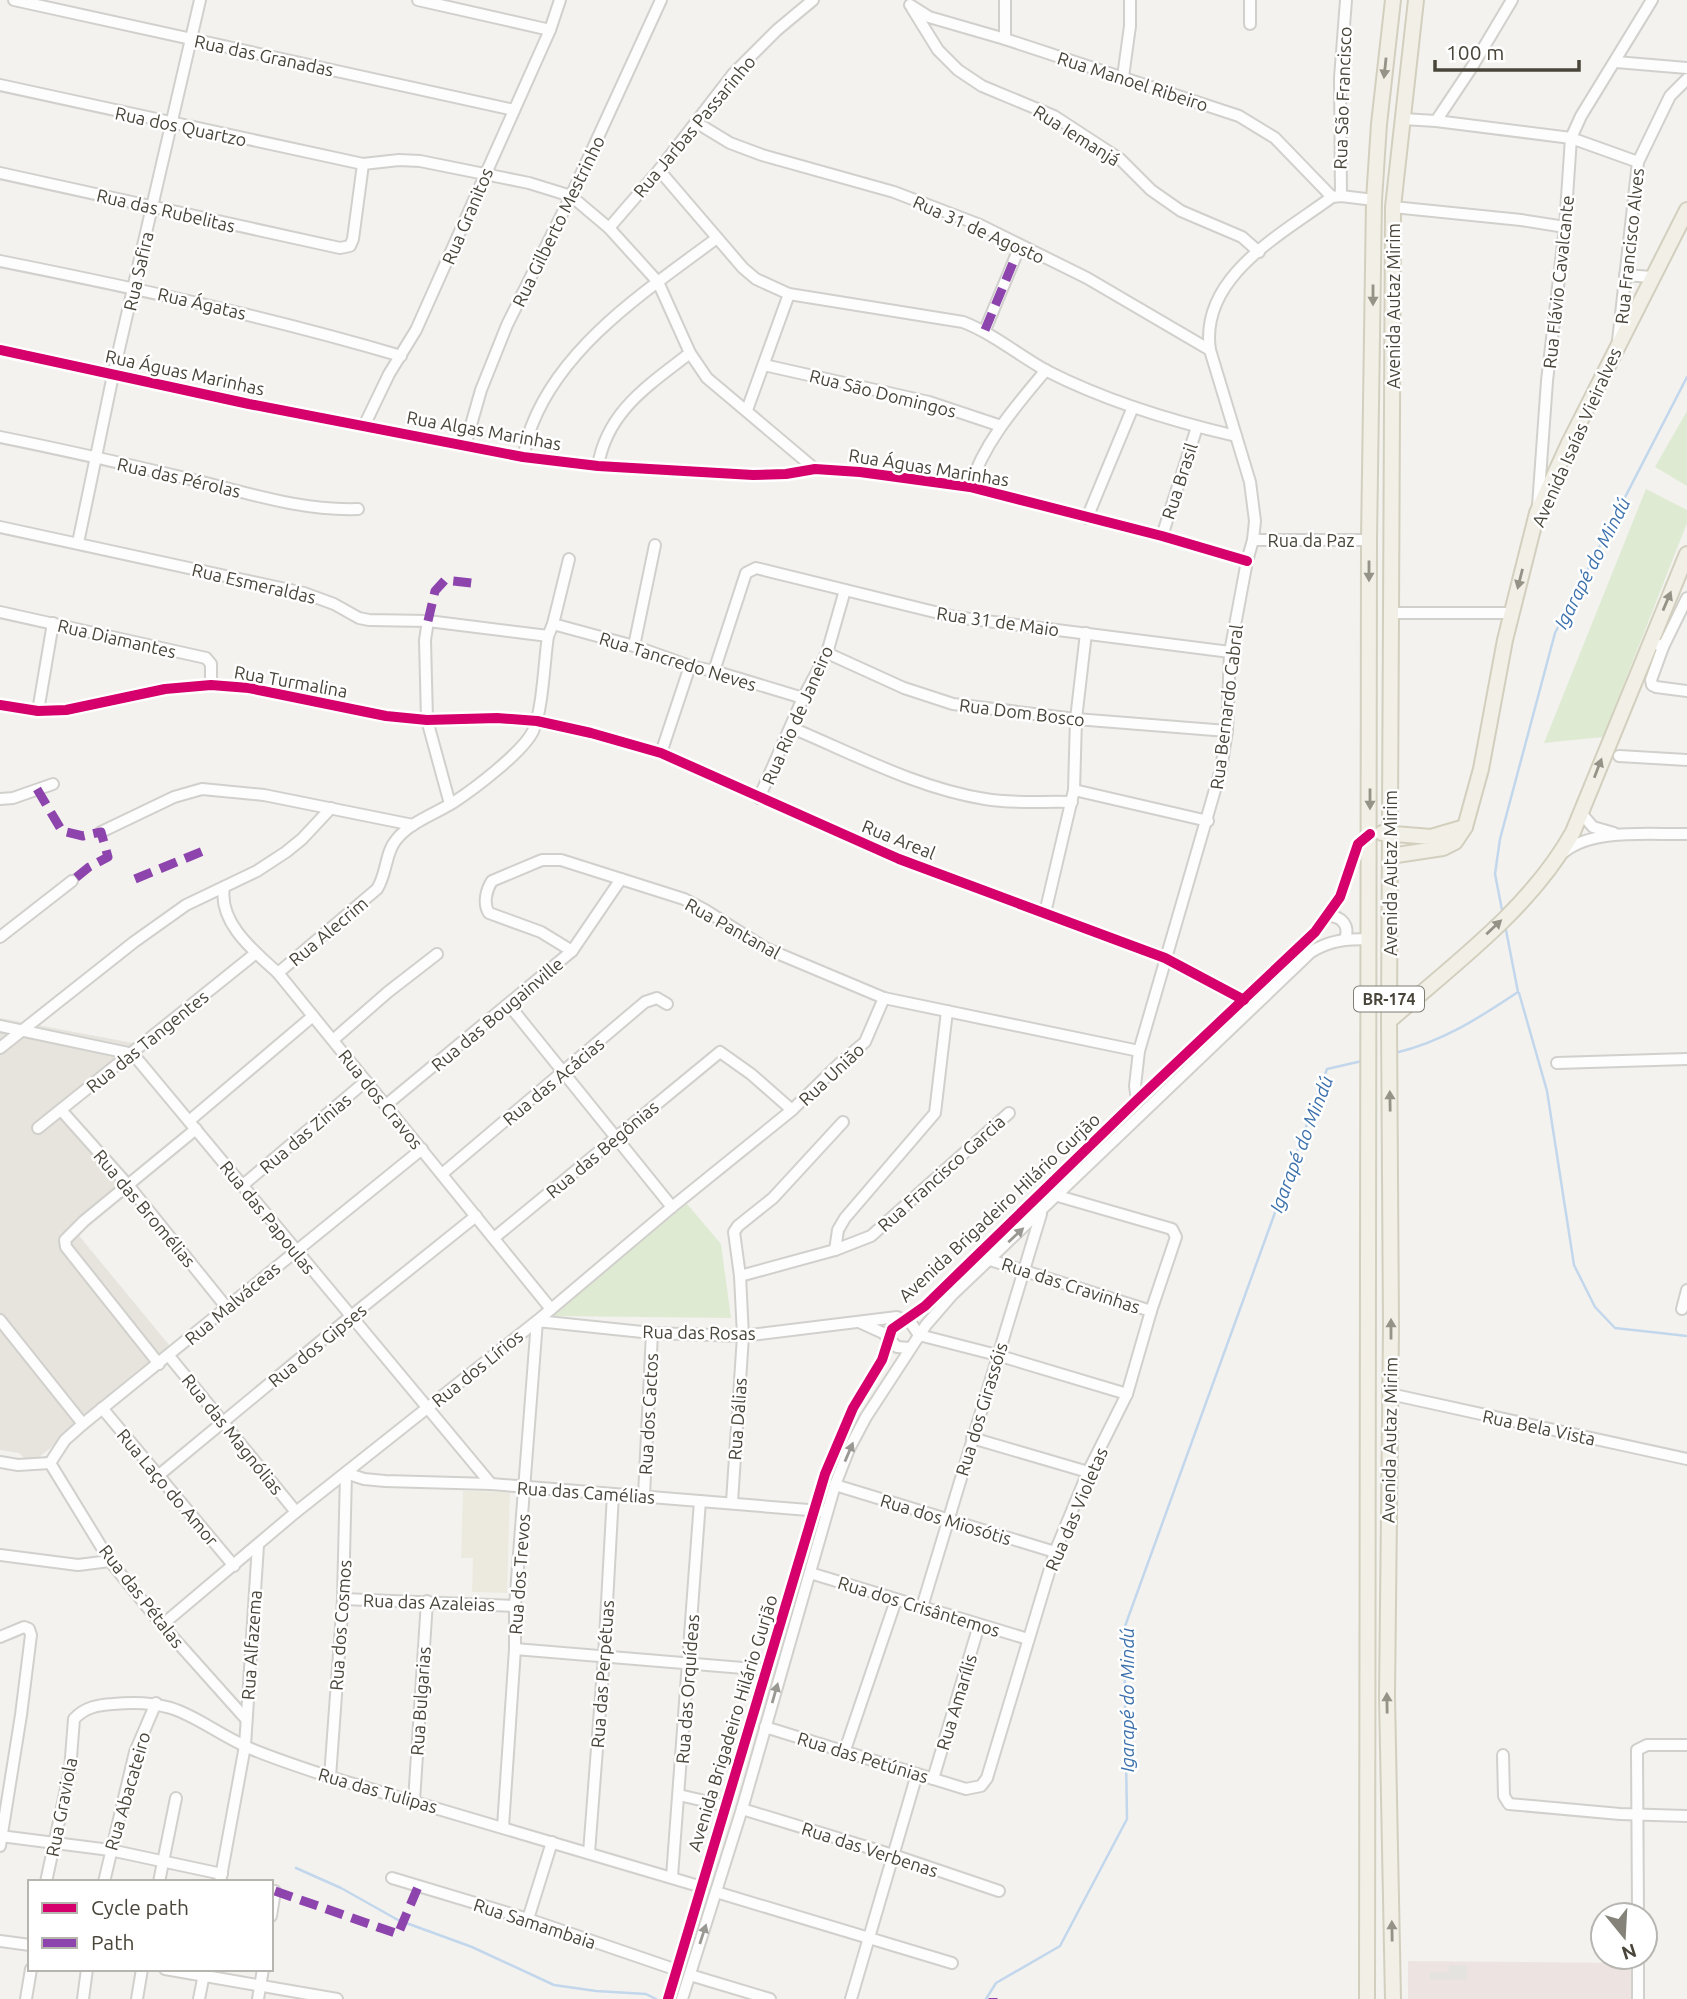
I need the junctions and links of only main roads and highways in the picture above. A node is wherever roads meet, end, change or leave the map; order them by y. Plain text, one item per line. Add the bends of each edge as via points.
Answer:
1 (1393, 0) edge
2 (1416, 0) edge
3 (1687, 209) edge
4 (1687, 554) edge
5 (1465, 827) junction
6 (1370, 834) junction
7 (1389, 834) junction
8 (1390, 856) junction
9 (1389, 1021) junction
10 (1393, 1971) junction
11 (1367, 1999) edge
12 (1386, 1999) edge
13 (1393, 1999) edge

1 -> 6 main road, Avenida Autaz Mirim / BR-174 via 1374,200
2 - 7 main road, Avenida Autaz Mirim / BR-174 via 1393,208
3 -> 5 main road, Avenida Isaías Vieiralves via 1537,513
9 -> 4 main road via 1527,897 1560,856 1656,644
5 - 7 main road via 1431,837
5 - 8 main road via 1455,842 1443,848
6 - 7 main road
6 - 11 main road, Avenida Autaz Mirim / BR-174
7 - 8 main road, Avenida Autaz Mirim / BR-174
8 - 9 main road, Avenida Autaz Mirim / BR-174
10 -> 9 main road, Avenida Autaz Mirim / BR-174 via 1387,1697
10 - 12 main road
10 - 13 main road, Avenida Autaz Mirim / BR-174

